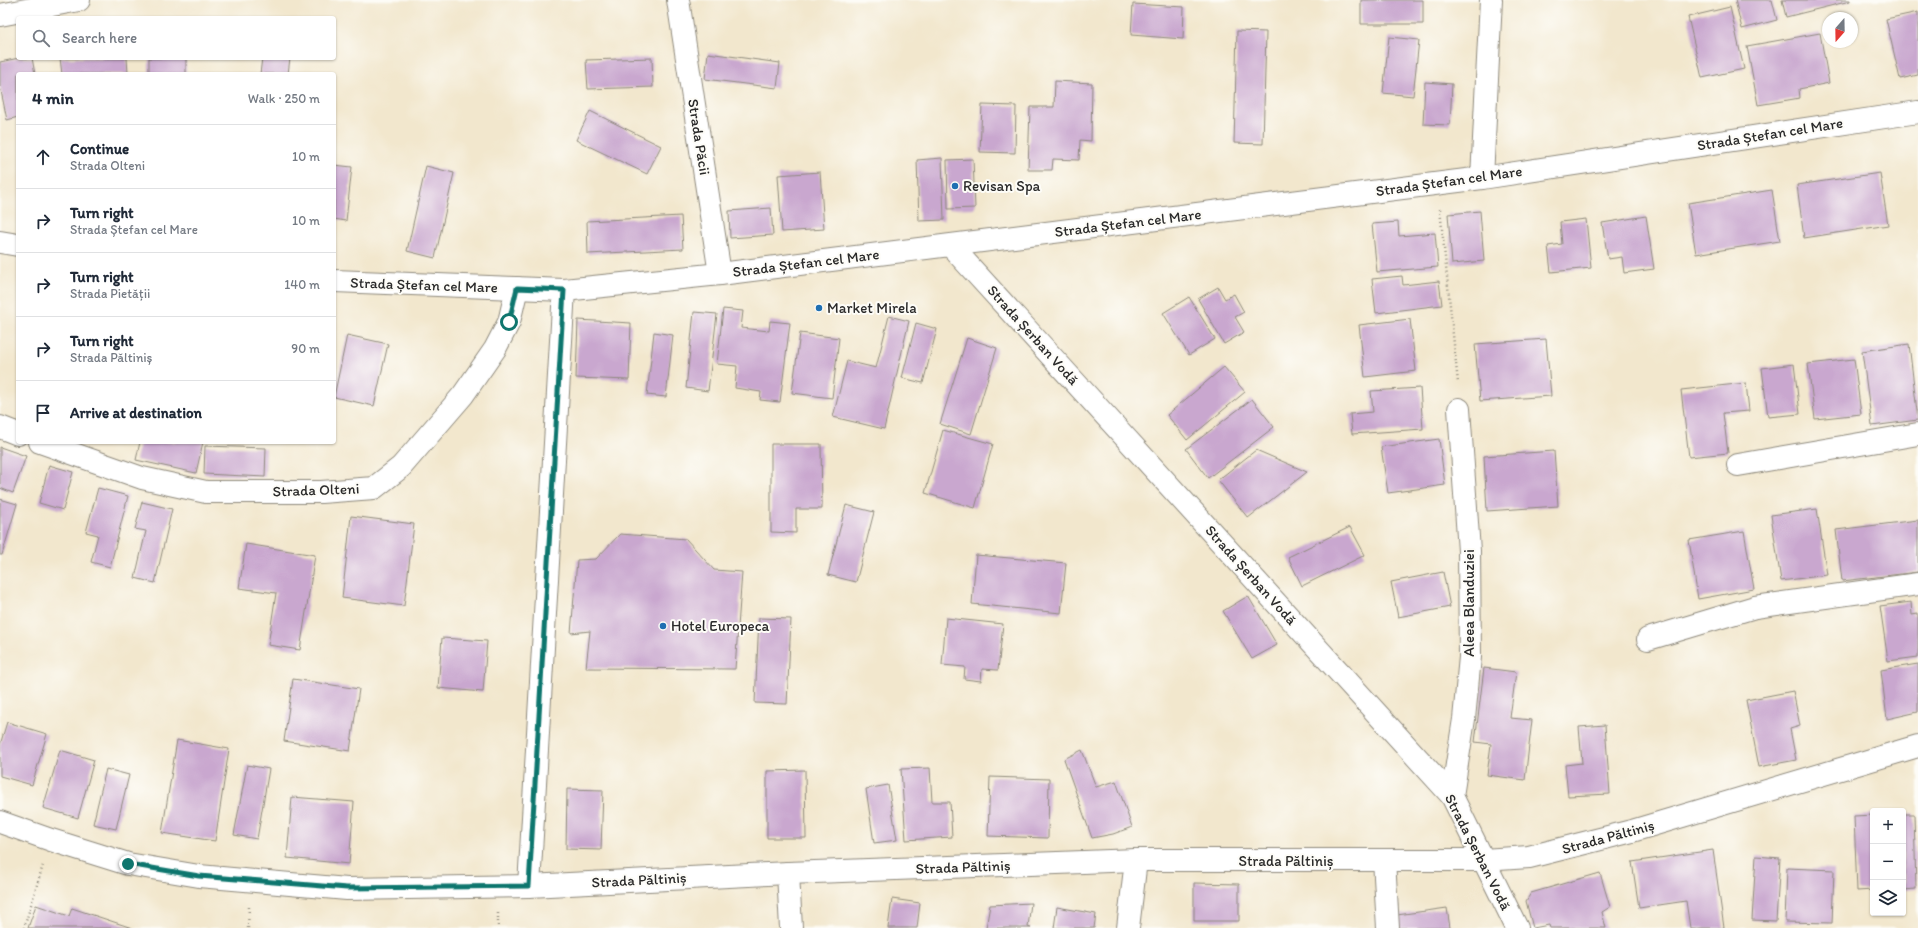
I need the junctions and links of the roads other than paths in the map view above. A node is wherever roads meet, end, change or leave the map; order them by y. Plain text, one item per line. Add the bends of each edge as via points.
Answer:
1 (79, 0) edge
2 (678, 0) edge
3 (1491, 0) edge
4 (0, 14) edge
5 (1918, 112) edge
6 (1482, 178) junction
7 (0, 242) edge
8 (16, 245) edge
9 (950, 245) junction
10 (720, 274) junction
11 (336, 281) edge
12 (517, 288) junction
13 (564, 290) junction
14 (1459, 410) road end
15 (0, 427) edge
16 (16, 433) edge
17 (1918, 434) edge
18 (46, 444) edge
19 (1738, 465) dead end
20 (1918, 584) edge
21 (1648, 639) dead end
22 (1918, 746) edge
23 (1452, 796) junction
24 (0, 822) edge
25 (1136, 860) junction
26 (1384, 860) junction
27 (1483, 860) junction
28 (788, 873) junction
29 (529, 886) junction
30 (791, 928) edge
31 (1128, 928) edge
32 (1388, 928) edge
33 (1517, 928) edge

1 - 4 street
2 - 10 street, Strada Păcii
3 - 6 street
5 - 6 street, Strada Ștefan cel Mare
6 - 9 street, Strada Ștefan cel Mare
7 - 8 street
9 - 10 street, Strada Ștefan cel Mare
9 - 23 street, Strada Șerban Vodă
10 - 13 street, Strada Ștefan cel Mare
11 - 12 street, Strada Ștefan cel Mare
12 - 13 street, Strada Ștefan cel Mare
12 - 18 street, Strada Olteni via 509,322 495,349 463,395 401,467 374,488 321,492 206,492 142,478
13 - 29 street
14 - 23 street, Aleea Blanduziei via 1469,551 1470,657 1464,719
15 - 16 street
17 - 19 street
20 - 21 street via 1755,607
22 - 27 street, Strada Păltiniș via 1632,831 1529,857
23 - 27 street, Strada Șerban Vodă
24 - 29 street, Strada Păltiniș via 128,864 228,879 347,888
25 - 26 street, Strada Păltiniș
25 - 28 street, Strada Păltiniș
25 - 31 street
26 - 27 street, Strada Păltiniș
26 - 32 street
27 - 33 street, Strada Șerban Vodă
28 - 29 street, Strada Păltiniș
28 - 30 street

